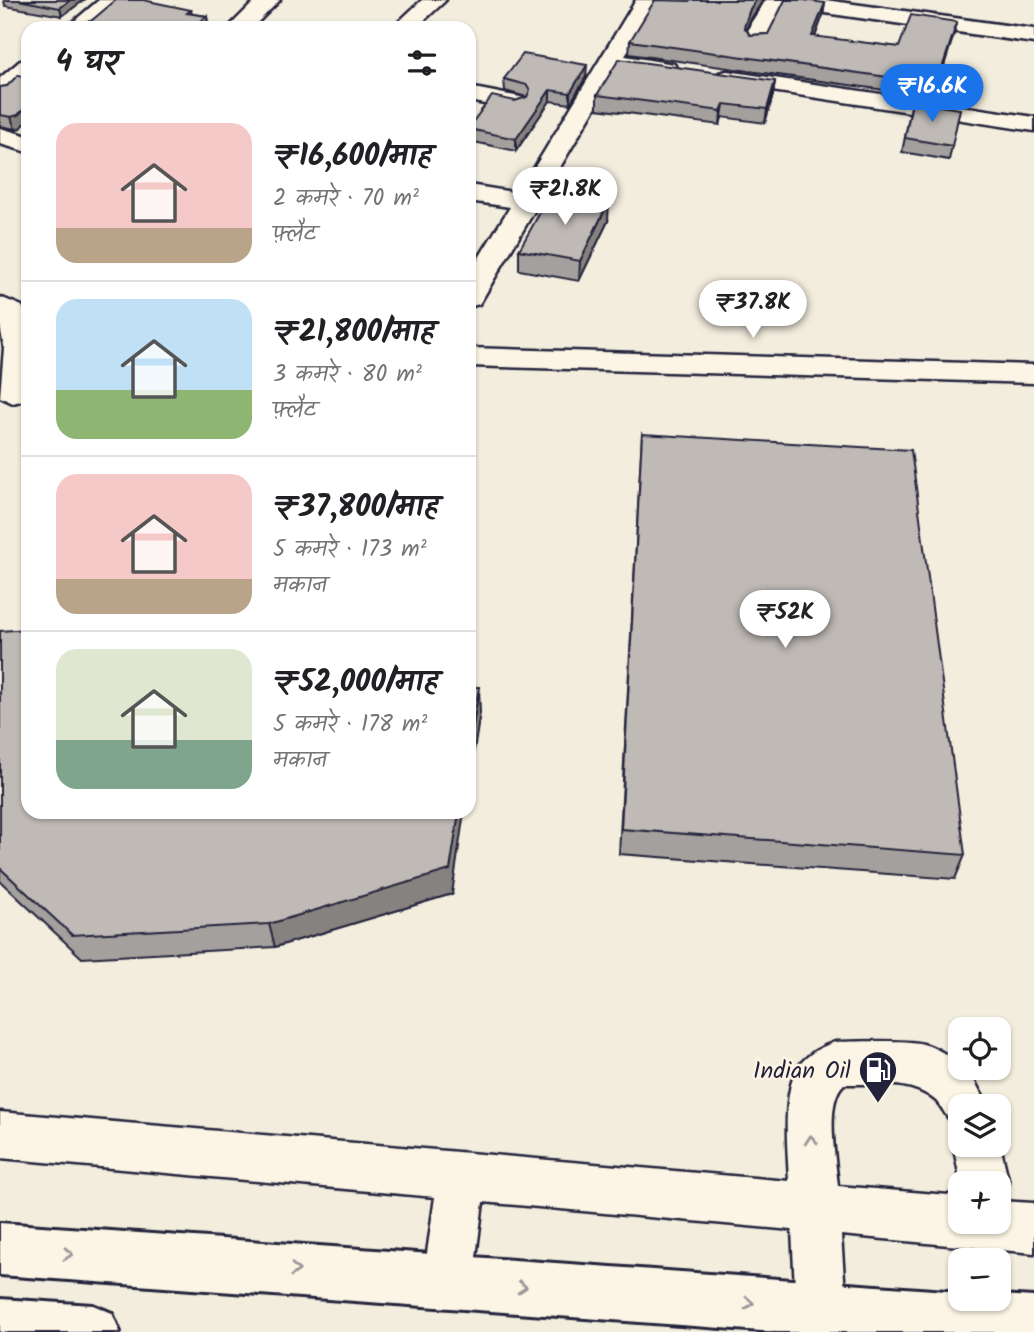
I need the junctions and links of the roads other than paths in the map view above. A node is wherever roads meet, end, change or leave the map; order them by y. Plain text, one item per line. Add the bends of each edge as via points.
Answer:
1 (113, 0) edge
2 (269, 0) edge
3 (435, 0) edge
4 (647, 0) edge
5 (776, 0) edge
6 (86, 21) edge
7 (246, 21) edge
8 (411, 21) edge
9 (1034, 36) edge
10 (756, 40) edge
11 (610, 61) junction
12 (21, 72) edge
13 (0, 91) edge
14 (476, 95) edge
15 (516, 103) edge
16 (1034, 124) edge
17 (0, 136) edge
18 (21, 142) edge
19 (476, 194) edge
20 (526, 202) junction
21 (476, 286) edge
22 (0, 306) edge
23 (476, 358) edge
24 (1034, 374) edge
25 (14, 396) edge
26 (958, 1094) edge
27 (0, 1135) edge
28 (462, 1176) junction
29 (817, 1208) junction
30 (948, 1214) edge
31 (0, 1249) edge
32 (448, 1282) junction
33 (821, 1308) junction
34 (1034, 1324) edge
35 (0, 1326) edge
36 (93, 1332) edge

1 - 6 street
2 - 7 street
3 - 8 street
4 - 11 street
5 - 9 street
5 - 10 street
11 - 16 street
11 - 20 street
12 - 13 street
14 - 15 street
17 - 18 street
19 - 20 street
20 - 21 street
22 - 25 street via 12,312 19,348
23 - 24 street
29 -> 26 street via 809,1112 817,1078 835,1063 922,1065
27 - 28 street
28 - 29 street
28 - 32 street
29 - 30 street
29 - 33 street
31 -> 32 main road
32 -> 33 main road
33 - 34 main road
35 - 36 main road

